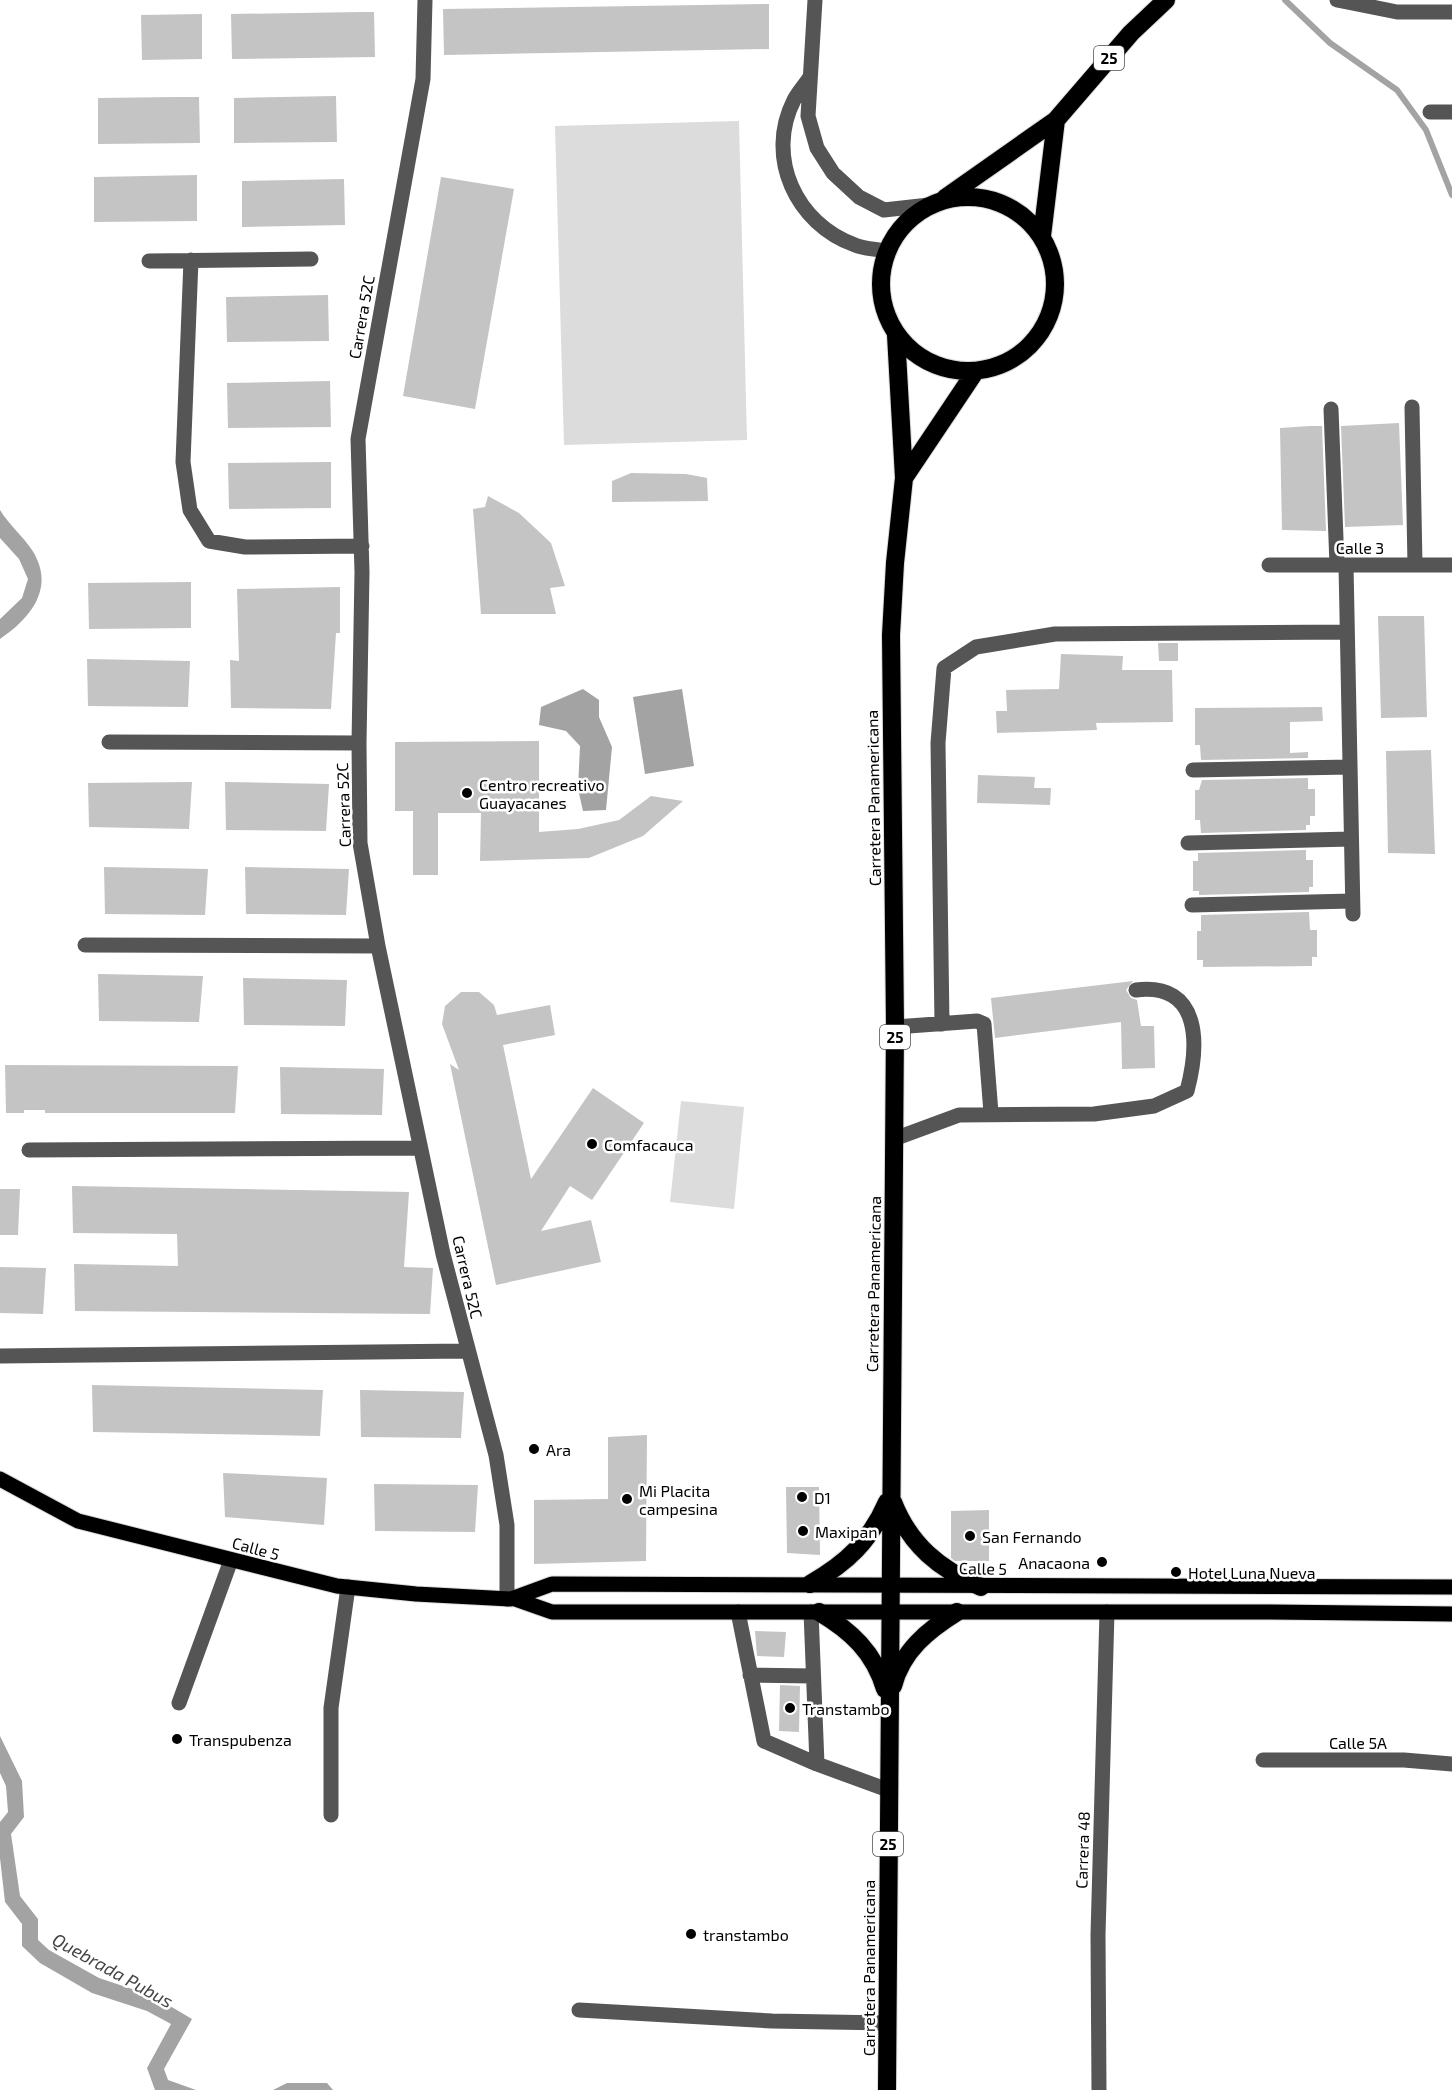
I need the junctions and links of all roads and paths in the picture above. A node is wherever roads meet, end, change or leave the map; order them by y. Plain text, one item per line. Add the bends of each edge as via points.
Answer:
1 (426, 0) edge
2 (815, 0) edge
3 (1166, 0) edge
4 (1336, 0) edge
5 (1396, 6) edge
6 (1452, 12) edge
7 (812, 75) junction
8 (1430, 112) dead end
9 (1452, 112) edge
10 (1056, 120) junction
11 (935, 203) junction
12 (1042, 236) junction
13 (886, 251) junction
14 (311, 259) dead end
15 (191, 260) junction
16 (149, 261) dead end
17 (896, 335) junction
18 (975, 372) junction
19 (1412, 407) dead end
20 (1331, 409) dead end
21 (904, 478) junction
22 (362, 546) junction
23 (1269, 565) dead end
24 (1341, 565) junction
25 (1415, 565) junction
26 (1452, 565) edge
27 (1347, 632) junction
28 (109, 742) dead end
29 (359, 743) junction
30 (1350, 766) junction
31 (1192, 770) dead end
32 (1351, 839) junction
33 (1188, 843) dead end
34 (1192, 905) dead end
35 (85, 945) dead end
36 (378, 946) junction
37 (1136, 990) dead end
38 (942, 1024) junction
39 (895, 1027) junction
40 (991, 1113) junction
41 (894, 1139) junction
42 (420, 1148) junction
43 (29, 1150) dead end
44 (467, 1351) junction
45 (0, 1356) edge
46 (0, 1479) edge
47 (890, 1495) junction
48 (231, 1560) junction
49 (810, 1584) junction
50 (889, 1585) junction
51 (348, 1587) junction
52 (981, 1587) junction
53 (1452, 1587) edge
54 (511, 1599) junction
55 (738, 1612) junction
56 (815, 1612) junction
57 (889, 1612) junction
58 (957, 1612) junction
59 (1107, 1612) junction
60 (1452, 1614) edge
61 (750, 1675) junction
62 (813, 1676) junction
63 (889, 1702) junction
64 (179, 1703) dead end
65 (1263, 1760) dead end
66 (817, 1764) junction
67 (1452, 1764) edge
68 (888, 1790) junction
69 (331, 1815) dead end
70 (579, 2010) dead end
71 (888, 2022) junction
72 (887, 2090) edge
73 (1099, 2090) edge

1 - 22 street, Carrera 52C via 423,79 358,439
2 - 7 street
3 - 10 highway, 25 via 1131,33
4 - 5 street
5 - 6 street
7 - 11 street via 808,116 817,148 833,173 859,197 884,210
7 - 13 street via 795,99 784,128 783,158 791,187 806,213 829,233 856,246
8 - 9 street
10 - 11 highway, 25
10 - 12 highway
11 - 12 highway via 969,196 998,201 1023,215
11 - 13 highway via 911,217
12 - 18 highway via 1053,259 1057,285 1053,310 1041,334 1023,353 1001,366
13 - 17 highway via 880,279 883,309
14 - 15 street
15 - 16 street
15 - 22 street via 183,462 190,510 209,541 245,547
17 - 18 highway via 930,364
17 - 21 highway, Carretera Panamericana / 25
18 - 21 highway, Carretera Panamericana / 25
19 - 25 street
20 - 24 street
21 - 39 highway, Carretera Panamericana / 25 via 891,635
22 - 29 street, Carrera 52C
23 - 24 street, Calle 3
24 - 25 street, Calle 3
24 - 27 street
25 - 26 street, Calle 3
27 - 30 street
27 - 38 street via 1055,634 976,647 945,668 938,743
28 - 29 street
29 - 36 street, Carrera 52C via 360,843
30 - 31 street
30 - 32 street
32 - 33 street
32 - 34 street via 1352,907
35 - 36 street
36 - 42 street, Carrera 52C
37 - 40 street via 1166,991 1183,1005 1195,1031 1195,1061 1187,1091 1154,1106 1094,1114
38 - 39 street
38 - 40 street via 984,1024
39 - 41 highway, Carretera Panamericana / 25
40 - 41 street via 959,1115
41 - 47 highway, Carretera Panamericana / 25
42 - 43 street
42 - 44 street, Carrera 52C
44 - 45 street
44 - 54 street, Carrera 52C via 496,1455 507,1525
46 - 48 main road, Calle 5 via 78,1521
47 - 49 highway via 878,1523 860,1548 837,1569
47 - 50 highway, Carretera Panamericana / 25
47 - 52 highway via 915,1542 956,1576
48 - 51 main road, Calle 5
48 - 64 street
49 - 50 main road, Calle 5
49 - 54 main road, Calle 5 via 552,1584
50 - 52 main road, Calle 5
50 - 57 highway, Carretera Panamericana / 25
51 - 54 main road, Calle 5
51 - 69 street via 331,1708
52 - 53 main road, Calle 5
54 - 55 main road, Calle 5 via 552,1612
55 - 56 main road, Calle 5
55 - 61 street
56 - 57 main road, Calle 5
56 - 62 street
56 - 63 highway via 845,1627 866,1648 881,1674
57 - 58 main road, Calle 5
57 - 63 highway, Carretera Panamericana / 25
58 - 59 main road, Calle 5
58 - 63 highway via 932,1627 911,1648 896,1674
59 - 60 main road, Calle 5
59 - 73 street, Carrera 48 via 1098,1935
61 - 62 street
61 - 66 street via 764,1741
62 - 66 street
63 - 68 highway, Carretera Panamericana / 25
65 - 67 street, Calle 5A
66 - 68 street
68 - 71 highway, Carretera Panamericana / 25
70 - 71 street via 772,2021
71 - 72 highway, Carretera Panamericana / 25

